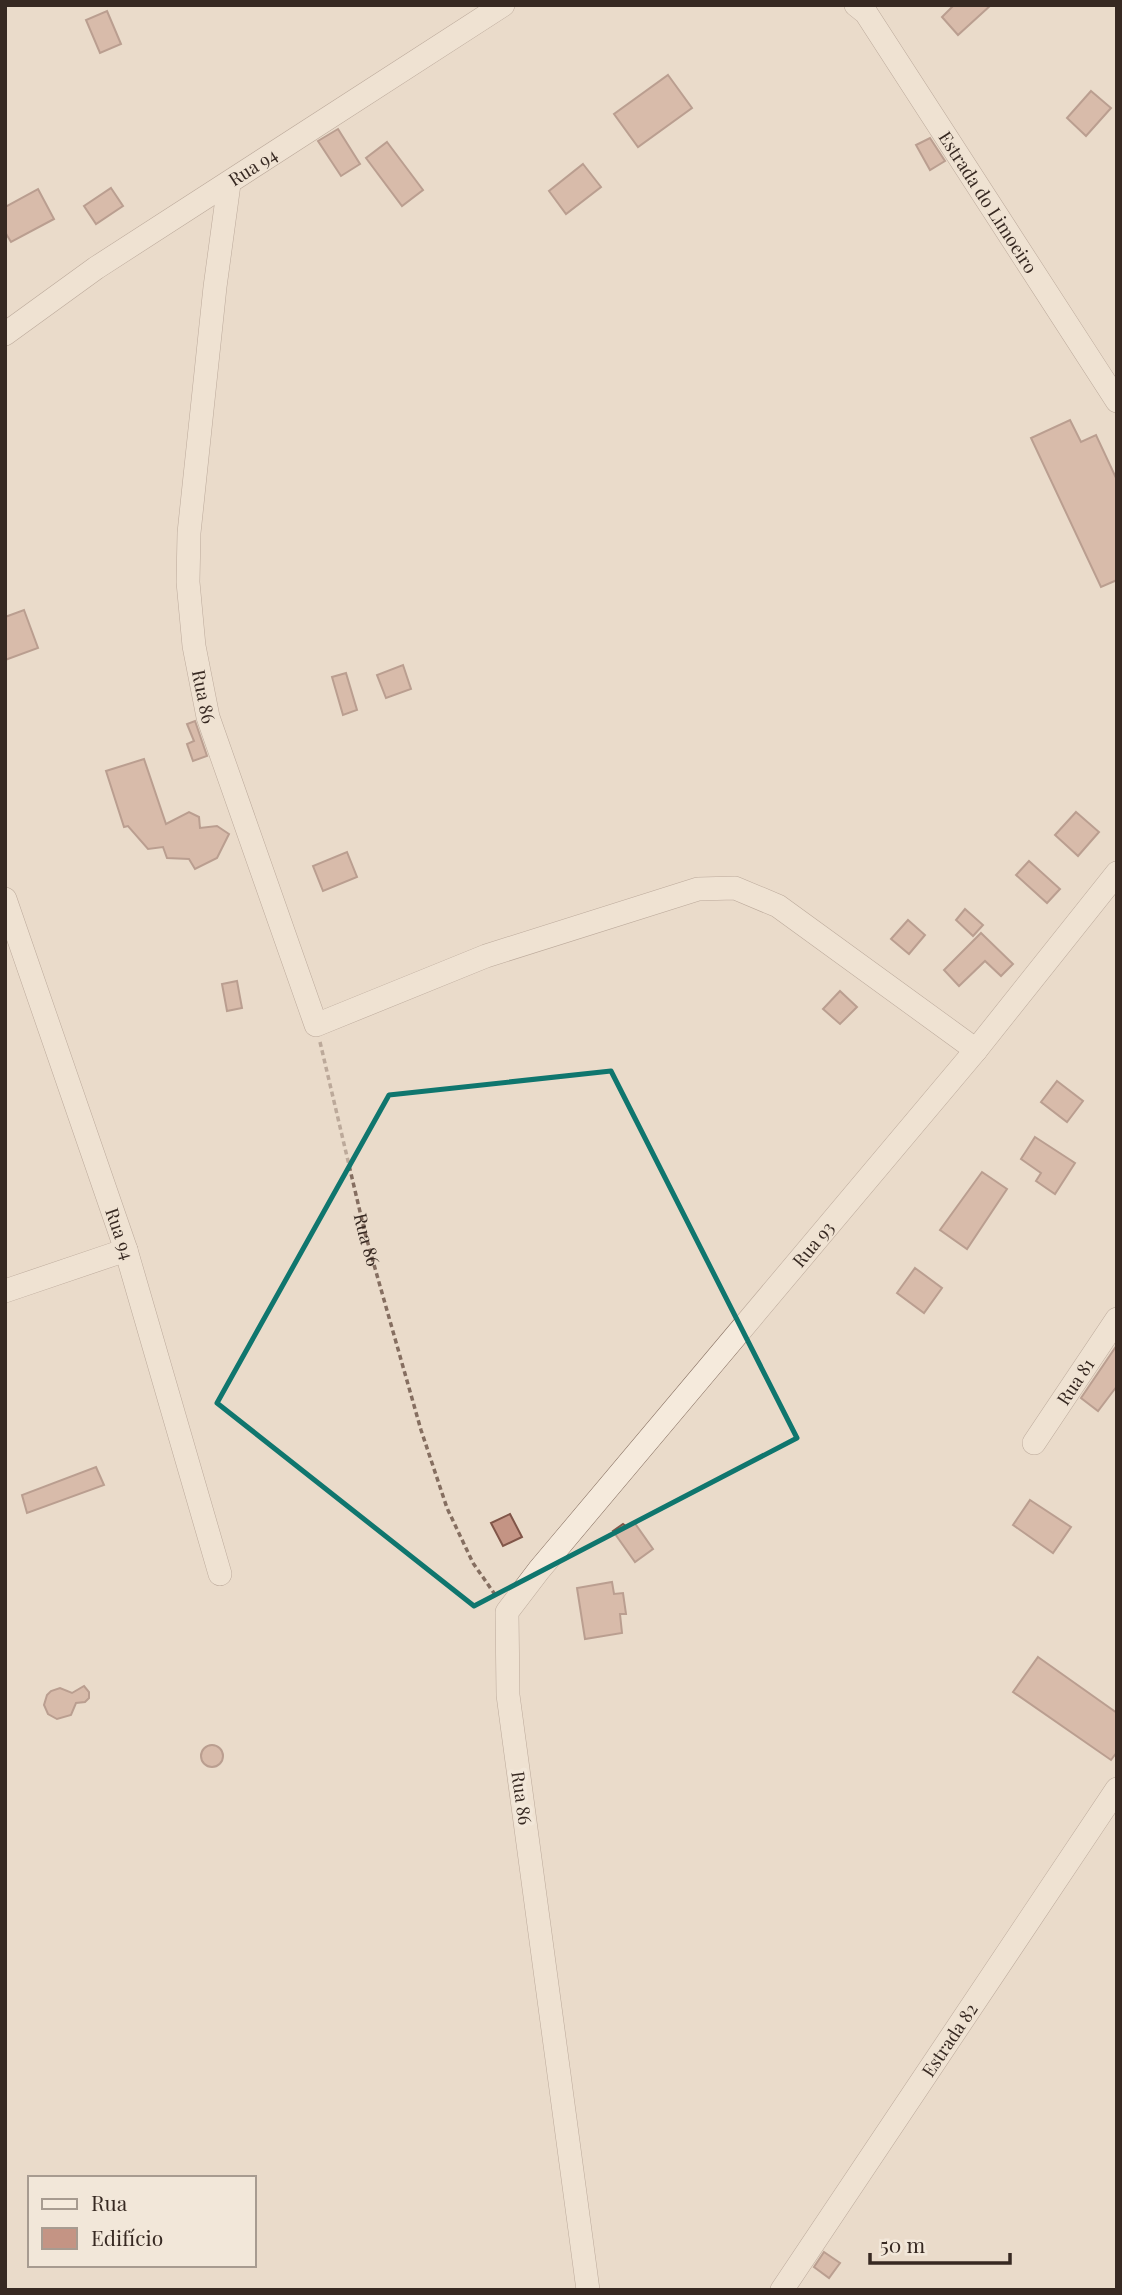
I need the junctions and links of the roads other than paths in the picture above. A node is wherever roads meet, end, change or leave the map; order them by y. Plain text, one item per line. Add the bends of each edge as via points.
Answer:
1 (503, 5) edge
2 (864, 8) edge
3 (229, 184) junction
4 (5, 334) edge
5 (1115, 391) edge
6 (1117, 873) edge
7 (5, 899) edge
8 (976, 1050) junction
9 (126, 1250) junction
10 (5, 1291) edge
11 (1117, 1320) edge
12 (1034, 1444) dead end
13 (220, 1574) dead end
14 (507, 1612) joint
15 (1117, 1789) edge
16 (588, 2290) edge
17 (782, 2290) edge

1 - 3 street, Rua 94
2 - 5 street, Estrada do Limoeiro
3 - 4 street, Rua 94 via 96,268
3 - 8 street, Rua 86 via 189,533 194,646 208,717 316,1025 486,956 698,889 735,888 778,906
6 - 8 street, Rua 93
7 - 9 street, Rua 94
8 - 14 street, Rua 93
9 - 10 street
9 - 13 street, Rua 94
11 - 12 street, Rua 81
14 - 16 street, Rua 86 via 508,1695
15 - 17 street, Estrada 82

